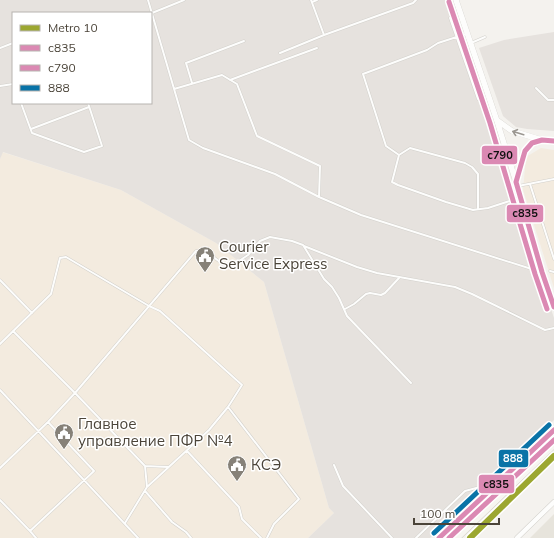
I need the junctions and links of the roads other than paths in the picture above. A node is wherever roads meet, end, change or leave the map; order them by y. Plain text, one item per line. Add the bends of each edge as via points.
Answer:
1 (148, 0) edge
2 (184, 0) edge
3 (317, 0) edge
4 (416, 0) edge
5 (456, 0) edge
6 (311, 1) edge
7 (152, 12) edge
8 (152, 13) joint
9 (450, 18) dead end
10 (468, 33) junction
11 (324, 35) junction
12 (456, 37) junction
13 (485, 37) dead end
14 (244, 41) dead end
15 (12, 43) edge
16 (471, 43) junction
17 (0, 48) edge
18 (317, 48) dead end
19 (280, 52) dead end
20 (230, 80) junction
21 (192, 83) junction
22 (12, 84) edge
23 (0, 86) edge
24 (536, 88) dead end
25 (174, 89) junction
26 (478, 99) dead end
27 (554, 100) edge
28 (21, 104) edge
29 (88, 104) edge
30 (89, 107) junction
31 (497, 121) junction
32 (31, 129) junction
33 (542, 140) junction
34 (554, 141) edge
35 (399, 155) junction
36 (554, 179) edge
37 (516, 184) junction
38 (530, 184) junction
39 (319, 197) junction
40 (520, 198) junction
41 (478, 209) junction
42 (303, 245) junction
43 (554, 259) edge
44 (550, 271) dead end
45 (542, 272) junction
46 (554, 272) edge
47 (398, 278) junction
48 (0, 280) edge
49 (149, 306) junction
50 (554, 307) edge
51 (345, 309) junction
52 (32, 313) junction
53 (554, 328) edge
54 (13, 330) junction
55 (0, 344) edge
56 (411, 383) dead end
57 (0, 390) edge
58 (75, 393) junction
59 (228, 407) junction
60 (48, 422) junction
61 (554, 430) edge
62 (38, 432) junction
63 (554, 445) edge
64 (186, 451) junction
65 (334, 465) dead end
66 (145, 466) junction
67 (169, 467) junction
68 (0, 468) edge
69 (84, 481) junction
70 (147, 487) junction
71 (145, 491) junction
72 (489, 491) junction
73 (0, 500) edge
74 (554, 502) edge
75 (125, 523) junction
76 (30, 531) junction
77 (36, 538) edge
78 (138, 538) edge
79 (191, 538) edge
80 (261, 538) edge
81 (267, 538) edge
82 (392, 538) edge
83 (416, 538) edge
84 (439, 538) edge
85 (457, 538) edge
86 (517, 538) edge

1 - 7 lane
2 - 8 lane
3 - 6 lane
4 - 11 lane
5 - 10 street
6 - 11 lane
8 - 25 lane
9 - 12 lane
10 - 12 lane
10 - 16 street
11 - 19 lane
12 - 26 lane
12 - 35 lane via 398,62 362,74 386,146
13 - 16 lane
14 - 21 lane via 186,63
15 - 17 lane
16 - 31 street
18 - 20 lane
20 - 21 lane via 222,75
20 - 39 lane via 237,84 257,136 320,166
21 - 25 lane
22 - 23 lane
24 - 27 lane via 548,100
25 - 39 lane via 189,140 203,148 275,174
28 - 32 lane
29 - 30 lane
30 - 32 lane
30 - 32 lane via 102,146 84,152 32,133
33 -> 31 street via 512,131
31 - 37 street
33 - 34 main road
33 - 37 main road via 532,143 526,151
35 - 41 lane via 392,182 446,202 473,210
35 - 41 lane via 410,148 472,167 478,174
36 - 38 lane
37 - 38 lane
37 - 40 main road
38 - 43 lane
39 - 45 lane via 362,215
40 - 41 lane
40 - 45 main road
42 - 47 lane via 357,267
42 - 49 lane via 270,236 260,241 248,255 229,265 224,265 204,250 196,251
42 - 51 lane
44 - 46 lane
45 - 50 main road
47 - 51 lane via 385,293 366,294
47 - 53 lane via 455,287 545,330
48 - 52 lane
49 - 52 lane via 66,257 60,258 51,294
49 - 58 lane
49 - 59 lane via 160,312 242,386
51 - 56 lane via 347,316
52 - 54 lane
54 - 55 lane
54 - 58 lane
57 - 62 lane
58 - 60 lane
58 - 66 lane
59 - 64 lane via 209,430
59 - 81 lane via 299,499 274,524
60 - 62 lane
60 - 69 lane via 94,471
61 - 72 main road
62 - 68 lane
62 - 69 lane
63 - 85 main road
64 - 67 lane
64 - 80 lane via 238,507 242,519
65 - 82 lane via 343,486
66 - 67 lane
66 - 70 lane
67 - 70 lane
69 - 75 lane
69 - 76 lane
70 - 71 lane
71 - 75 lane
71 - 79 lane via 172,522
72 - 83 lane via 480,487 465,491
72 - 84 main road
73 - 76 lane
74 - 86 street
75 - 78 lane
76 - 77 lane

